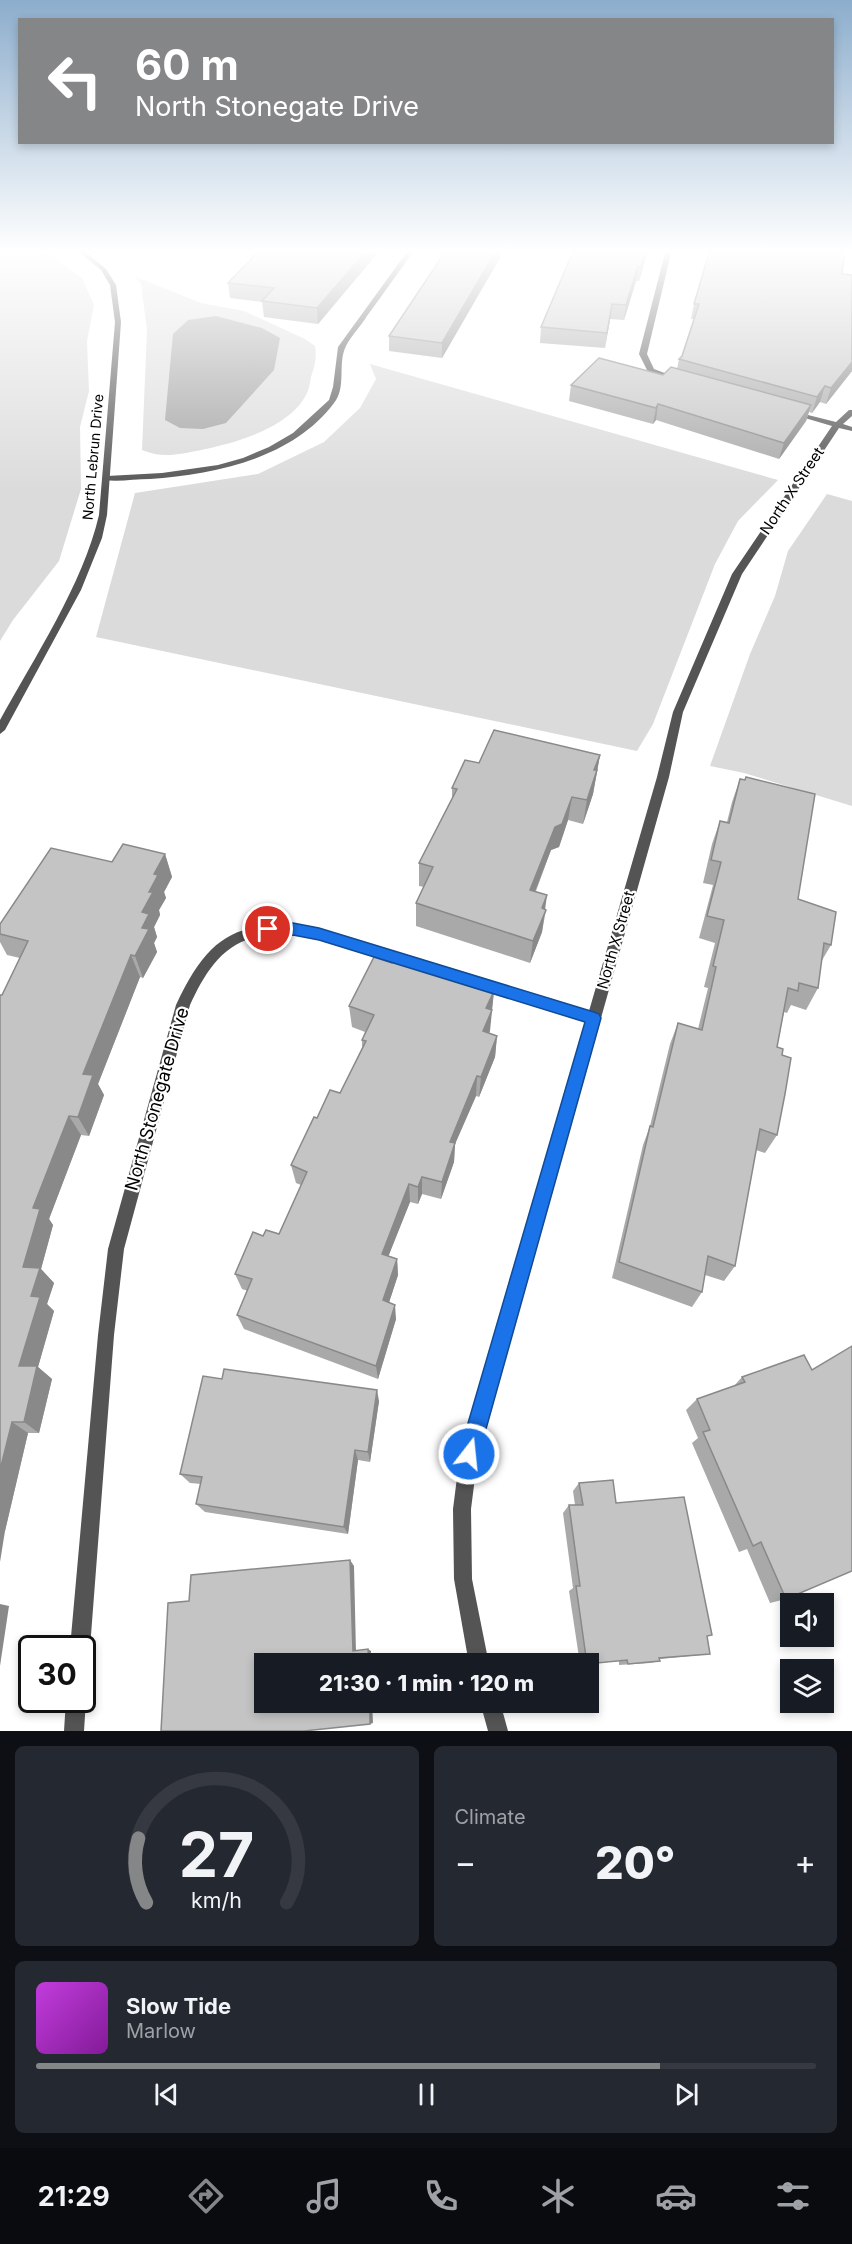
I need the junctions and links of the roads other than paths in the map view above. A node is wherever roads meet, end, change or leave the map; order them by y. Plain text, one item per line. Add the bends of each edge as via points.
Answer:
1 (117, 330) edge
2 (353, 330) edge
3 (650, 330) edge
4 (679, 381) edge
5 (778, 409) edge
6 (852, 412) edge
7 (837, 425) junction
8 (852, 429) edge
9 (107, 478) junction
10 (0, 730) edge
11 (594, 1018) junction
12 (81, 1635) edge
13 (477, 1653) edge
14 (75, 1713) edge
15 (493, 1713) edge
16 (74, 1731) edge
17 (498, 1731) edge

1 - 9 street, North Lebrun Drive
2 - 9 street via 342,347 338,364 340,382 332,402 307,428 275,447 199,471
3 - 4 street via 643,354 651,369
5 - 7 street
6 - 7 street, North X Street
7 - 8 street
7 - 11 street, North X Street via 737,574 678,712
9 - 10 street, North Lebrun Drive via 95,546 76,590
11 - 12 street, North Stonegate Drive via 293,929 268,929 244,935 221,946 205,961 183,1005 116,1249
11 - 13 street, North X Street via 469,1454 462,1509 463,1579
14 - 16 street
15 - 17 street

